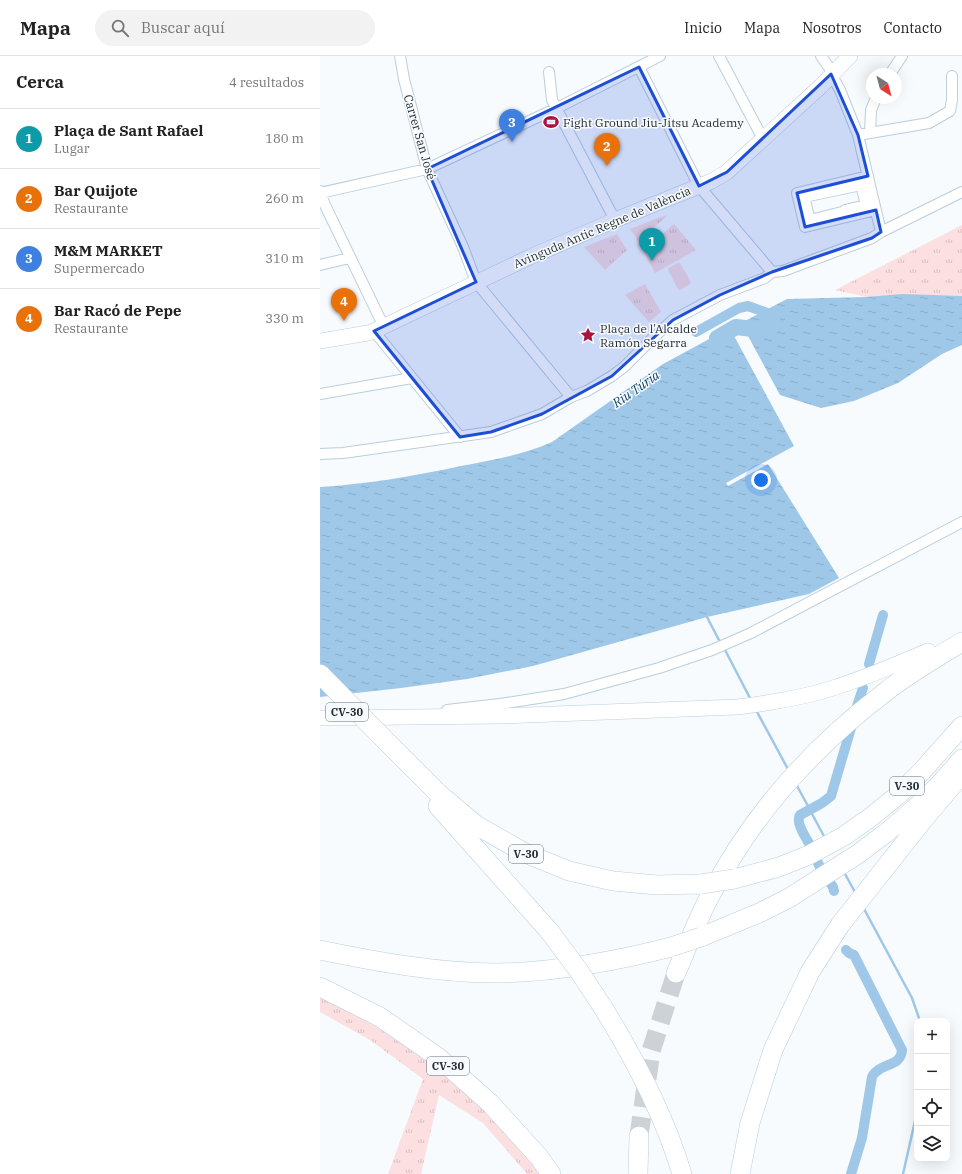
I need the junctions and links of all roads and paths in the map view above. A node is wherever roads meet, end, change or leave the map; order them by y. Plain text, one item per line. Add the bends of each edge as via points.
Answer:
1 (400, 56) edge
2 (660, 56) edge
3 (719, 56) edge
4 (821, 56) edge
5 (850, 56) edge
6 (902, 56) edge
7 (639, 67) junction
8 (894, 68) edge
9 (549, 72) dead end
10 (832, 74) junction
11 (952, 76) dead end
12 (874, 104) edge
13 (557, 108) junction
14 (870, 133) junction
15 (858, 135) junction
16 (763, 139) junction
17 (427, 169) junction
18 (868, 176) junction
19 (861, 185) joint
20 (699, 186) junction
21 (320, 192) edge
22 (962, 192) edge
23 (876, 210) junction
24 (615, 220) junction
25 (881, 232) junction
26 (350, 258) junction
27 (320, 265) edge
28 (772, 272) junction
29 (476, 282) junction
30 (379, 329) junction
31 (320, 341) edge
32 (412, 378) junction
33 (320, 394) edge
34 (571, 397) junction
35 (460, 437) junction
36 (320, 454) edge
37 (962, 522) edge
38 (962, 637) edge
39 (962, 642) edge
40 (928, 651) joint
41 (320, 674) edge
42 (320, 684) edge
43 (326, 718) edge
44 (962, 726) edge
45 (380, 741) junction
46 (962, 759) edge
47 (962, 774) edge
48 (320, 950) edge
49 (676, 973) tunnel mouth
50 (320, 987) edge
51 (639, 1136) tunnel mouth
52 (551, 1174) edge
53 (638, 1174) edge
54 (682, 1174) edge
55 (740, 1174) edge

1 - 17 street, Carrer San José
2 - 7 street
3 - 16 street
4 - 10 street
5 - 10 street, Avinguda Antic Regne de València
6 - 8 street
7 - 13 street
7 - 20 street
9 - 13 street via 552,100
10 - 15 street
10 - 16 street, Avinguda Antic Regne de València
11 - 14 street via 950,111 929,123
12 - 14 street
13 - 17 street
13 - 24 street
14 - 15 street
15 - 18 street
16 - 20 street, Avinguda Antic Regne de València via 727,172
17 - 21 street
17 - 29 street, Carrer San José
18 - 23 street
18 - 23 street via 798,193 806,227
19 - 19 street via 866,205 810,220 804,197
20 - 24 street, Avinguda Antic Regne de València
20 - 28 street
21 - 26 street
22 - 25 street
23 - 25 street
24 - 29 street, Avinguda Antic Regne de València
25 - 28 street via 872,238 784,271
26 - 27 street
26 - 30 street
28 - 34 street via 765,278 720,295 673,320 624,367 587,391
29 - 30 street, Avinguda Antic Regne de València
29 - 34 street, Carrer San José
30 - 31 street, Avinguda Antic Regne de València
30 - 32 street
32 - 33 street
32 - 35 street
34 - 35 street via 542,414 491,432
35 - 36 street
37 - 43 street via 750,633 712,650 659,668 564,694 500,704
38 - 40 highway
39 - 49 highway via 884,692 838,730 774,798 754,823 708,898
40 - 43 street via 834,688 802,697 737,707 508,716
41 - 45 highway, V-30, bridge
42 - 45 highway, CV-30
44 - 45 highway, V-30, bridge via 898,796 844,836 809,855 779,867 734,879 701,884 657,885 613,881 569,871 525,853 476,825
45 - 54 highway, CV-30, bridge via 550,932 579,971 623,1039 640,1071 666,1127
46 - 48 highway, V-30, bridge via 939,785 886,834 819,880 758,914 671,947 591,965 497,973 444,970 373,961
47 - 55 highway via 840,925 810,972 773,1050 750,1123
50 - 52 highway, CV-30 via 380,1017 439,1058 490,1103
51 - 53 highway

